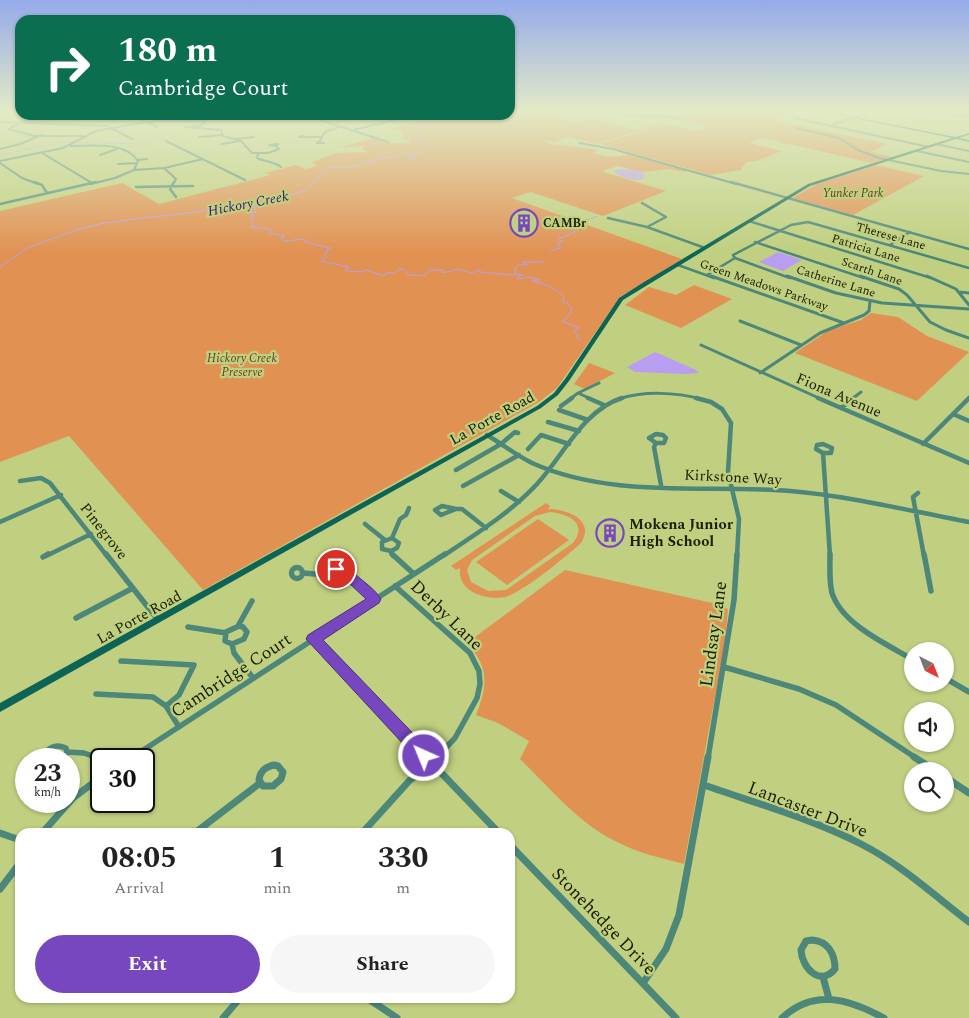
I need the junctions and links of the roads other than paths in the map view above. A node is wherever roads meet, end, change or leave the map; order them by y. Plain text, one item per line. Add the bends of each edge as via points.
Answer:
1 (20, 158) edge
2 (49, 158) edge
3 (136, 158) edge
4 (198, 158) edge
5 (257, 158) edge
6 (643, 158) edge
7 (879, 158) edge
8 (895, 158) edge
9 (948, 158) edge
10 (147, 159) dead end
11 (203, 160) junction
12 (887, 160) junction
13 (138, 161) junction
14 (0, 162) edge
15 (969, 162) edge
16 (118, 164) dead end
17 (281, 167) dead end
18 (164, 168) junction
19 (134, 170) junction
20 (969, 174) edge
21 (245, 180) dead end
22 (92, 183) junction
23 (173, 186) junction
24 (193, 186) dead end
25 (136, 187) dead end
26 (47, 194) junction
27 (176, 197) dead end
28 (788, 198) junction
29 (642, 203) dead end
30 (0, 204) edge
31 (608, 218) dead end
32 (749, 221) junction
33 (647, 227) junction
34 (779, 230) junction
35 (910, 232) junction
36 (756, 242) junction
37 (890, 245) junction
38 (706, 248) junction
39 (969, 248) edge
40 (734, 256) junction
41 (678, 265) junction
42 (969, 268) edge
43 (707, 275) junction
44 (959, 292) junction
45 (969, 293) edge
46 (870, 301) junction
47 (969, 305) edge
48 (918, 307) junction
49 (969, 309) edge
50 (740, 321) dead end
51 (844, 323) junction
52 (969, 338) edge
53 (701, 345) dead end
54 (801, 345) junction
55 (760, 373) junction
56 (599, 383) dead end
57 (861, 392) dead end
58 (578, 393) junction
59 (969, 398) edge
60 (602, 407) junction
61 (841, 408) junction
62 (952, 414) junction
63 (588, 420) junction
64 (969, 421) edge
65 (548, 422) dead end
66 (579, 431) junction
67 (518, 433) dead end
68 (487, 435) junction
69 (656, 443) dead end
70 (501, 444) junction
71 (569, 444) junction
72 (923, 444) junction
73 (528, 448) dead end
74 (823, 453) dead end
75 (519, 455) junction
76 (969, 463) edge
77 (550, 469) junction
78 (456, 470) dead end
79 (20, 481) dead end
80 (661, 485) junction
81 (462, 486) dead end
82 (733, 489) junction
83 (501, 492) dead end
84 (918, 494) dead end
85 (61, 495) junction
86 (827, 496) junction
87 (519, 502) junction
88 (410, 508) dead end
89 (456, 509) dead end
90 (916, 512) junction
91 (0, 522) edge
92 (969, 522) edge
93 (365, 524) dead end
94 (486, 528) junction
95 (91, 534) junction
96 (392, 538) junction
97 (385, 540) junction
98 (391, 551) junction
99 (43, 557) dead end
100 (303, 573) dead end
101 (414, 574) junction
102 (327, 575) junction
103 (347, 577) junction
104 (395, 586) junction
105 (133, 588) junction
106 (931, 591) dead end
107 (375, 599) junction
108 (252, 600) dead end
109 (76, 618) dead end
110 (158, 620) junction
111 (238, 626) junction
112 (188, 627) dead end
113 (226, 633) junction
114 (313, 639) junction
115 (232, 644) junction
116 (904, 654) edge
117 (121, 662) dead end
118 (724, 667) junction
119 (253, 678) junction
120 (954, 683) edge
121 (969, 692) edge
122 (96, 694) dead end
123 (166, 706) junction
124 (0, 708) edge
125 (179, 726) junction
126 (51, 748) edge
127 (64, 748) edge
128 (146, 748) edge
129 (431, 762) junction
130 (922, 762) edge
131 (954, 783) edge
132 (260, 784) dead end
133 (90, 785) edge
134 (704, 785) junction
135 (969, 793) edge
136 (47, 828) edge
137 (201, 828) edge
138 (366, 828) edge
139 (494, 828) edge
140 (0, 833) edge
141 (15, 838) edge
142 (515, 849) edge
143 (15, 870) edge
144 (0, 889) edge
145 (969, 922) edge
146 (823, 977) junction
147 (643, 983) junction
148 (829, 999) junction
149 (236, 1003) edge
150 (374, 1003) edge
151 (223, 1018) edge
152 (397, 1018) edge
153 (676, 1018) edge
154 (782, 1018) edge
155 (884, 1018) edge

1 - 14 street
2 - 22 street
3 - 13 street
4 - 11 street
5 - 17 street
6 - 28 street
7 - 12 street
8 - 12 street, La Porte Road
9 - 15 street
10 - 13 street
11 - 18 street
11 - 21 street
12 - 20 street
12 - 28 street, La Porte Road via 817,182
13 - 16 street
13 - 19 street
14 - 26 street via 22,178 42,185
18 - 19 street
18 - 23 street via 176,179
19 - 22 street
22 - 26 street
23 - 24 street
23 - 25 street
23 - 27 street via 170,190
26 - 30 street
28 - 32 street, La Porte Road
28 - 35 street
29 - 33 street via 666,217
31 - 33 street
32 - 34 street, Patricia Lane
32 - 38 street, La Porte Road
33 - 38 street
34 - 36 street
34 - 37 street, Therese Lane via 791,224 808,222
34 - 44 street, Patricia Lane via 931,277
35 - 37 street
35 - 39 street
36 - 40 street
36 - 48 street, Scarth Lane via 895,288 908,295
37 - 42 street, Therese Lane
38 - 41 street, La Porte Road
40 - 43 street
40 - 46 street, Catherine Lane
41 - 43 street, Green Meadows Parkway
41 - 68 street, La Porte Road via 621,299 556,394
43 - 51 street, Green Meadows Parkway
44 - 45 street
44 - 47 street, Patricia Lane
46 - 48 street, Catherine Lane
46 - 51 street via 866,314
48 - 49 street, Catherine Lane
48 - 52 street, Scarth Lane via 933,323
50 - 54 street
51 - 54 street
53 - 55 street, Fiona Avenue
54 - 55 street
55 - 61 street, Fiona Avenue
56 - 58 street
57 - 61 street
58 - 60 street
58 - 63 street via 560,408
59 - 62 street
60 - 63 street, Cambridge Court
60 - 82 street, Lindsay Lane via 620,397 643,394 697,397 716,405 730,421 728,464
61 - 72 street, Fiona Avenue
62 - 64 street
62 - 72 street
63 - 66 street, Cambridge Court
65 - 66 street
66 - 71 street, Cambridge Court
67 - 70 street
68 - 70 street, Kirkstone Way
68 - 110 street, La Porte Road
69 - 80 street
70 - 75 street, Kirkstone Way
70 - 78 street
71 - 73 street via 541,435
71 - 77 street, Cambridge Court
72 - 76 street, Fiona Avenue
74 - 86 street
75 - 77 street, Kirkstone Way
75 - 81 street
77 - 80 street, Kirkstone Way via 606,483
77 - 87 street, Cambridge Court
79 - 85 street, Pinegrove via 45,479
80 - 82 street, Kirkstone Way
82 - 86 street, Kirkstone Way
82 - 118 street, Lindsay Lane via 739,518 734,600
83 - 87 street
84 - 90 street via 913,497
85 - 91 street
85 - 95 street, Pinegrove
86 - 90 street, Kirkstone Way
86 - 116 street via 835,600 854,624
87 - 94 street, Cambridge Court
88 - 96 street via 400,519
89 - 94 street via 462,509
90 - 92 street, Kirkstone Way
90 - 106 street
93 - 97 street
94 - 101 street, Cambridge Court
95 - 99 street
95 - 105 street, Pinegrove
96 - 97 street
96 - 98 street via 398,541 399,546
97 - 98 street via 381,544 382,549
98 - 101 street
100 - 102 street
101 - 104 street, Cambridge Court
102 - 103 street via 340,569 346,572
102 - 103 street via 328,581 334,584
103 - 107 street
104 - 107 street, Cambridge Court
104 - 129 street, Derby Lane via 467,650 479,671 479,691 461,730
105 - 109 street
105 - 110 street, Pinegrove
107 - 114 street, Cambridge Court
108 - 111 street
110 - 124 street, La Porte Road
111 - 113 street
111 - 115 street via 246,629 246,636 241,642
112 - 113 street
113 - 115 street via 225,641
114 - 119 street, Cambridge Court
114 - 129 street
115 - 119 street via 234,653
117 - 123 street via 194,665 179,695
118 - 130 street via 799,689 836,705
118 - 134 street, Lindsay Lane
119 - 125 street, Cambridge Court
120 - 121 street
122 - 123 street via 153,697
123 - 125 street
125 - 128 street, Cambridge Court
126 - 127 street
129 - 138 street, Derby Lane via 392,798
129 - 139 street
131 - 135 street
132 - 137 street
133 - 136 street via 73,798
134 - 145 street, Lancaster Drive via 862,844
134 - 147 street, Lindsay Lane via 676,927 662,957
140 - 141 street
142 - 147 street, Stonehedge Drive
143 - 144 street
146 - 146 street via 812,973 803,962 801,950 806,941 821,942 832,951 835,969 833,974
146 - 148 street
147 - 153 street, Stonehedge Drive
148 - 154 street via 804,1001 788,1010
148 - 155 street via 838,999
149 - 151 street
150 - 152 street

